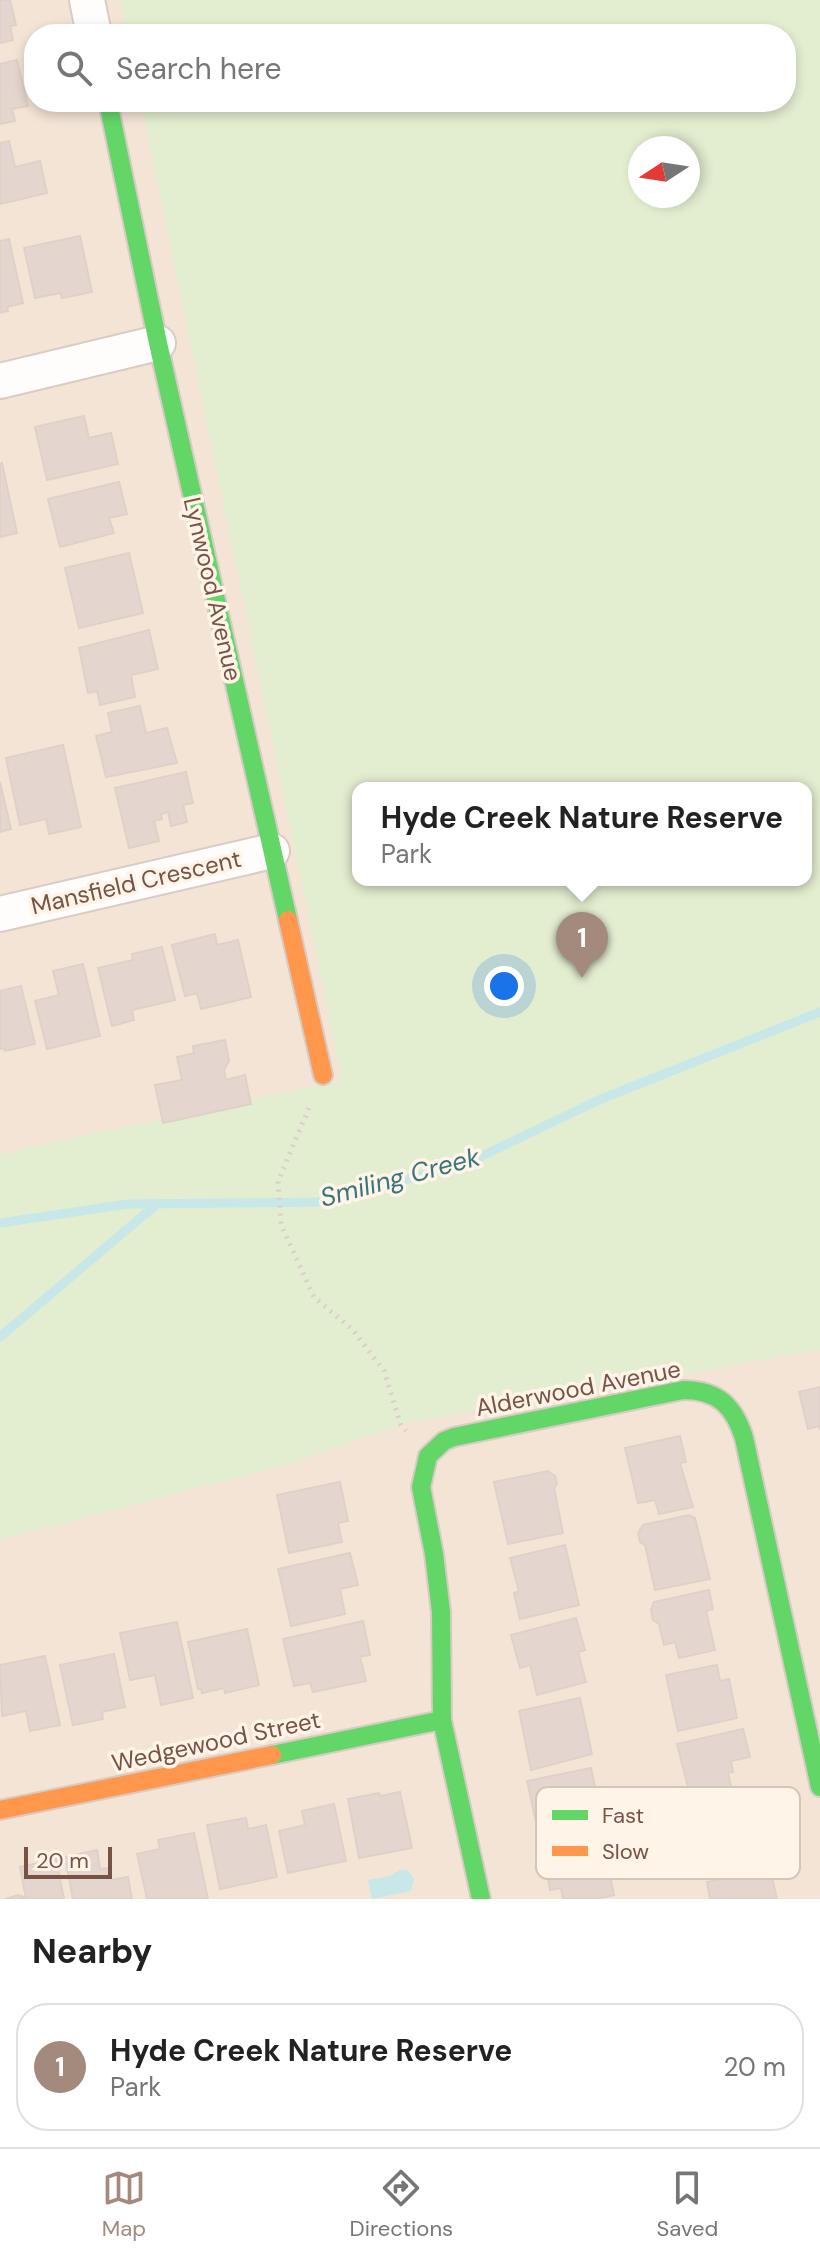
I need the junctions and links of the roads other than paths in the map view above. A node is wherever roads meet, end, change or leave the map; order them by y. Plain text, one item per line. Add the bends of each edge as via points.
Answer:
1 (87, 0) edge
2 (92, 24) edge
3 (110, 112) edge
4 (158, 343) junction
5 (0, 381) edge
6 (272, 851) junction
7 (0, 914) edge
8 (323, 1075) road end
9 (442, 1720) junction
10 (820, 1787) edge
11 (0, 1810) edge
12 (481, 1899) edge

1 - 2 street
3 - 4 street, Lynwood Avenue
4 - 5 street
4 - 6 street, Lynwood Avenue
6 - 7 street, Mansfield Crescent
6 - 8 street, Lynwood Avenue
9 - 10 street, Alderwood Avenue via 441,1612 421,1487 428,1456 444,1441 465,1434 683,1390 707,1391 734,1413 744,1438
9 - 11 street, Wedgewood Street
9 - 12 street

